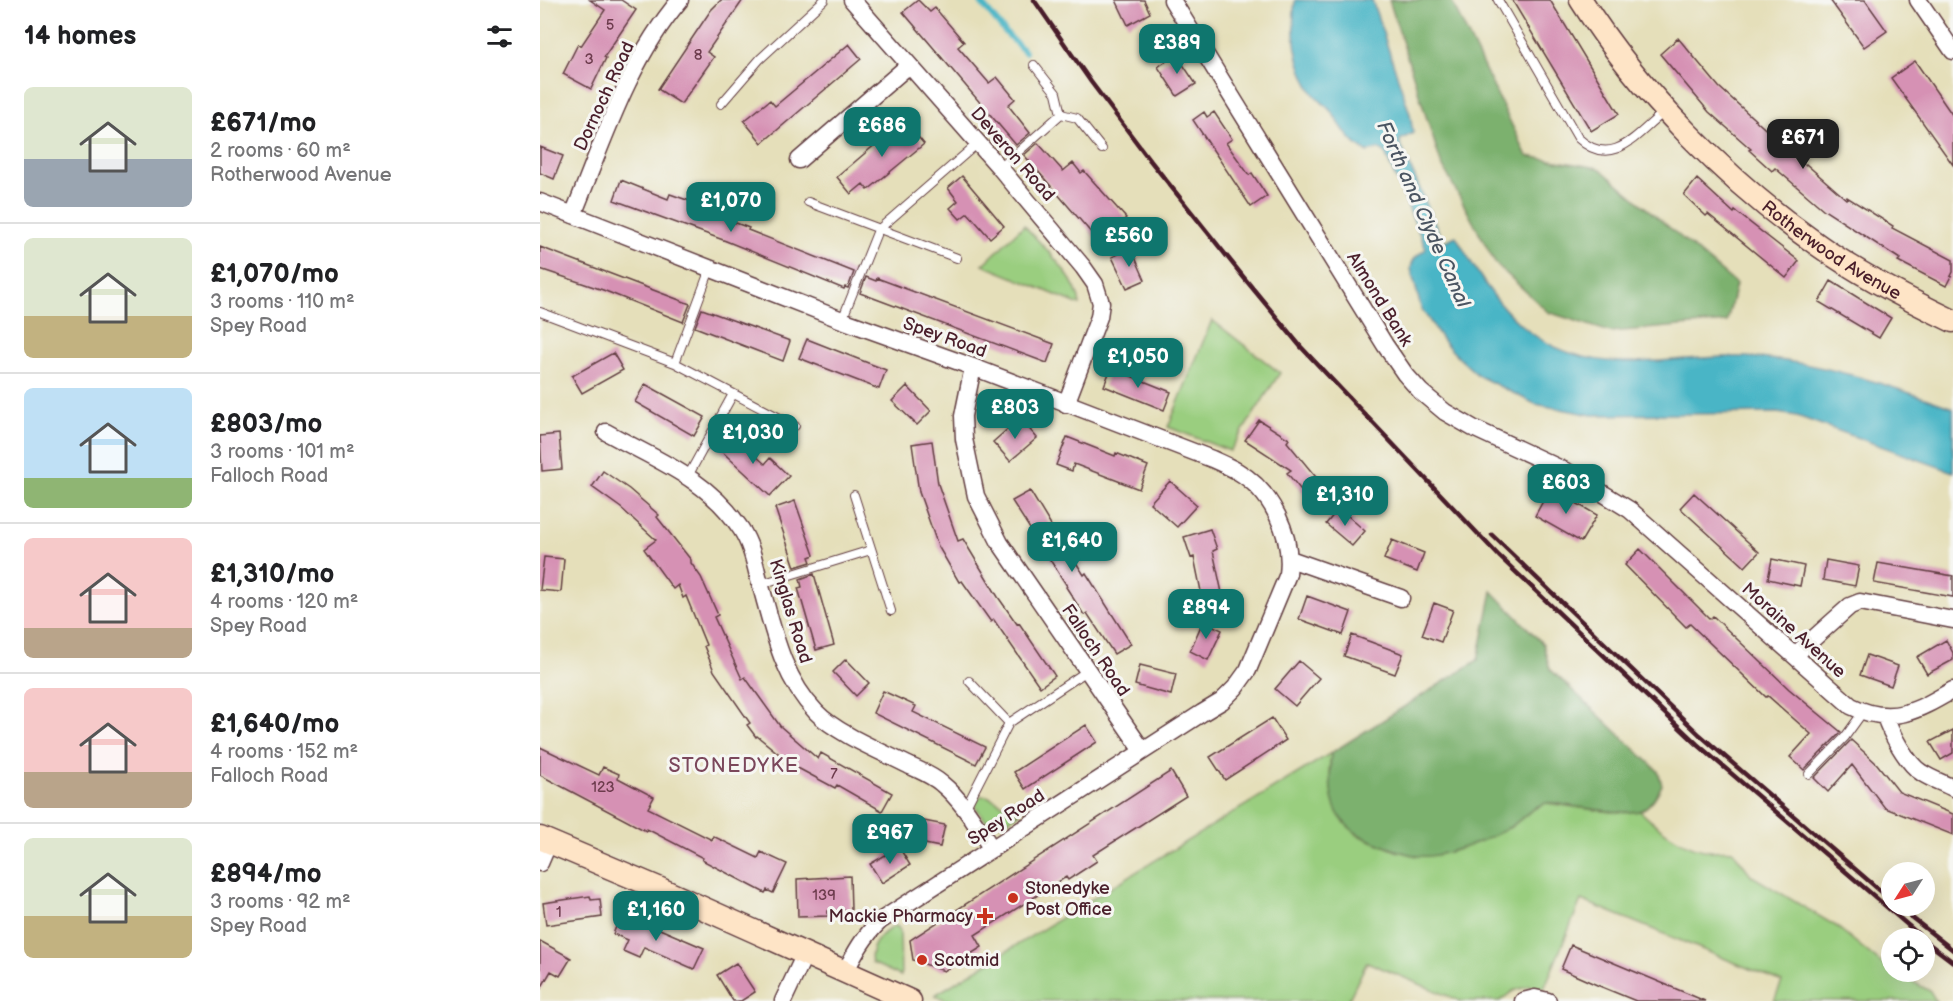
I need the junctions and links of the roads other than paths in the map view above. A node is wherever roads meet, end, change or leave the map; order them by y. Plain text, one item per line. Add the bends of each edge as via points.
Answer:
1 (680, 0) edge
2 (824, 0) edge
3 (852, 0) edge
4 (1172, 0) edge
5 (1498, 0) edge
6 (1581, 0) edge
7 (1918, 0) edge
8 (1953, 51) edge
9 (909, 65) junction
10 (1034, 65) dead end
11 (722, 104) dead end
12 (1666, 110) junction
13 (1061, 114) junction
14 (978, 143) junction
15 (1102, 149) dead end
16 (799, 160) dead end
17 (1000, 168) junction
18 (540, 202) edge
19 (808, 202) dead end
20 (573, 215) junction
21 (878, 230) junction
22 (957, 258) dead end
23 (710, 269) junction
24 (540, 312) edge
25 (842, 320) junction
26 (1953, 321) edge
27 (675, 363) junction
28 (974, 367) junction
29 (733, 394) junction
30 (1066, 404) junction
31 (795, 426) dead end
32 (606, 432) dead end
33 (688, 476) junction
34 (854, 495) dead end
35 (1630, 510) joint
36 (871, 550) junction
37 (1290, 559) junction
38 (761, 584) junction
39 (1401, 598) dead end
40 (891, 611) dead end
41 (1953, 620) edge
42 (1795, 655) junction
43 (1087, 671) junction
44 (969, 681) dead end
45 (1953, 690) edge
46 (1863, 712) junction
47 (1885, 716) junction
48 (1010, 723) junction
49 (1143, 751) junction
50 (1809, 774) dead end
51 (1953, 788) edge
52 (965, 810) junction
53 (544, 840) edge
54 (992, 849) junction
55 (540, 864) edge
56 (805, 954) junction
57 (845, 972) junction
58 (783, 1001) edge
59 (910, 1001) edge
60 (1523, 1001) edge
61 (1548, 1001) edge

1 - 20 street, Dornoch Road via 624,90
2 - 11 lane via 760,59
3 - 9 street, Deveron Road
4 - 35 street, Almond Bank via 1385,345 1420,392 1473,428 1570,473
5 - 12 lane via 1578,138 1587,146 1609,152 1620,148
6 - 12 street, Rotherwood Avenue
7 - 8 street
9 - 14 street, Deveron Road
9 - 16 street
10 - 13 lane via 1056,93
12 - 26 street, Rotherwood Avenue via 1759,200 1817,245
13 - 15 lane via 1077,118
13 - 17 lane
14 - 17 street, Deveron Road
14 - 21 lane
17 - 30 street, Deveron Road via 1068,247 1095,284 1101,303
18 - 20 street, Spey Road
19 - 21 lane
20 - 23 street, Spey Road
21 - 22 lane
21 - 25 lane
23 - 25 street, Spey Road
23 - 27 lane
24 - 27 lane
25 - 28 street, Spey Road
27 - 29 lane
28 - 30 street, Spey Road
28 - 43 street, Falloch Road via 963,416 976,496 1000,543
29 - 31 lane
29 - 33 lane
30 - 37 street, Spey Road via 1239,472 1275,511 1287,539
32 - 33 street, Kinglas Road
33 - 38 street, Kinglas Road via 726,508 742,530
34 - 36 lane
35 - 42 street, Moraine Avenue
36 - 38 lane
36 - 40 lane
37 - 39 street
37 - 49 street, Spey Road via 1284,586 1248,670 1235,688 1222,701
38 - 52 street, Kinglas Road via 780,654 816,712 840,730 943,784
41 - 42 street via 1860,602 1850,606
42 - 46 street, Moraine Avenue via 1840,698
43 - 48 lane
43 - 49 street, Falloch Road
44 - 48 lane
45 - 47 street, Moraine Avenue via 1912,712
46 - 47 street, Moraine Avenue
46 - 50 lane
47 - 51 street via 1914,767
48 - 52 lane
49 - 54 street, Spey Road
52 - 54 street, Kinglas Road
53 - 55 street
53 - 56 street
54 - 57 street, Spey Road via 880,921 864,938
56 - 57 street
56 - 58 street
57 - 59 street
60 - 61 street

